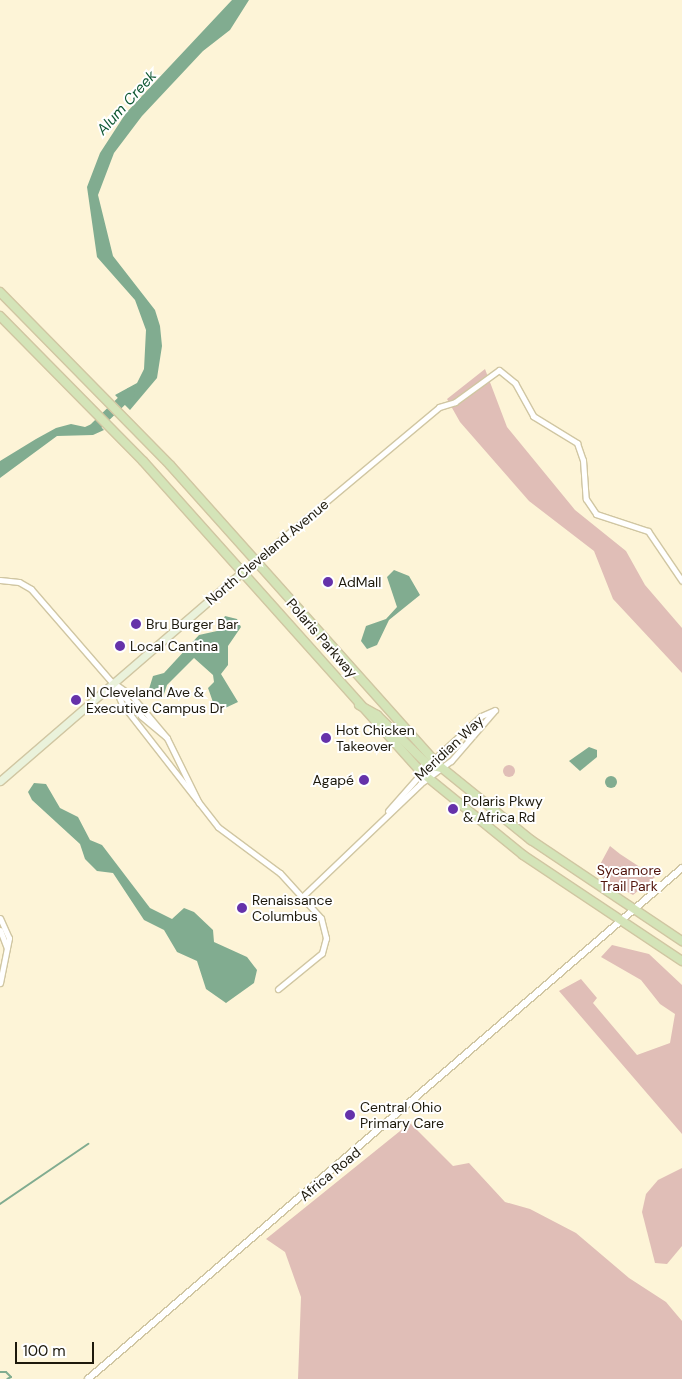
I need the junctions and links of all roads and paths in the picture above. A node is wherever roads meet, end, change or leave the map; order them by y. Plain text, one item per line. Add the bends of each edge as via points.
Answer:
1 (0, 292) edge
2 (0, 316) edge
3 (255, 561) junction
4 (242, 572) junction
5 (0, 580) edge
6 (682, 581) edge
7 (113, 683) junction
8 (357, 704) junction
9 (430, 762) junction
10 (442, 768) junction
11 (421, 772) junction
12 (430, 780) junction
13 (0, 781) edge
14 (199, 803) junction
15 (380, 822) junction
16 (682, 868) edge
17 (303, 896) junction
18 (635, 910) junction
19 (0, 918) edge
20 (621, 921) junction
21 (0, 930) edge
22 (682, 941) edge
23 (8, 950) junction
24 (682, 961) edge
25 (0, 983) edge
26 (278, 989) dead end
27 (88, 1379) edge

1 - 3 main road, Polaris Parkway via 129,422
2 - 4 main road, Polaris Parkway via 116,434
3 - 4 main road, North Cleveland Avenue
3 - 6 street, North Cleveland Avenue via 422,422 493,371 505,371 533,416 568,436 582,450 586,499 596,514 648,531
3 - 9 main road, Polaris Parkway
4 - 7 main road, North Cleveland Avenue
4 - 8 main road, Polaris Parkway
5 - 7 street via 19,582 30,589
7 - 13 main road, North Cleveland Avenue
7 - 14 street via 122,704
7 - 14 street via 131,695 167,738
8 - 9 main road via 377,715
8 - 11 main road, Polaris Parkway
9 - 10 main road
9 - 10 street, Meridian Way via 481,716 495,710
9 - 11 street, Meridian Way
10 - 12 street, Meridian Way
10 - 18 main road via 503,820
11 - 12 main road, Polaris Parkway
11 - 15 street, Meridian Way
12 - 15 street, Meridian Way via 420,784
12 - 20 main road, Polaris Parkway via 495,834
14 - 17 street via 224,832 270,863
15 - 17 street, Meridian Way
16 - 18 street, Africa Road
17 - 26 street via 324,922 325,946 314,963
18 - 20 street, Africa Road
18 - 22 main road
19 - 23 street via 9,938
20 - 24 main road, Polaris Parkway
20 - 27 street, Africa Road
21 - 23 street
23 - 25 street

